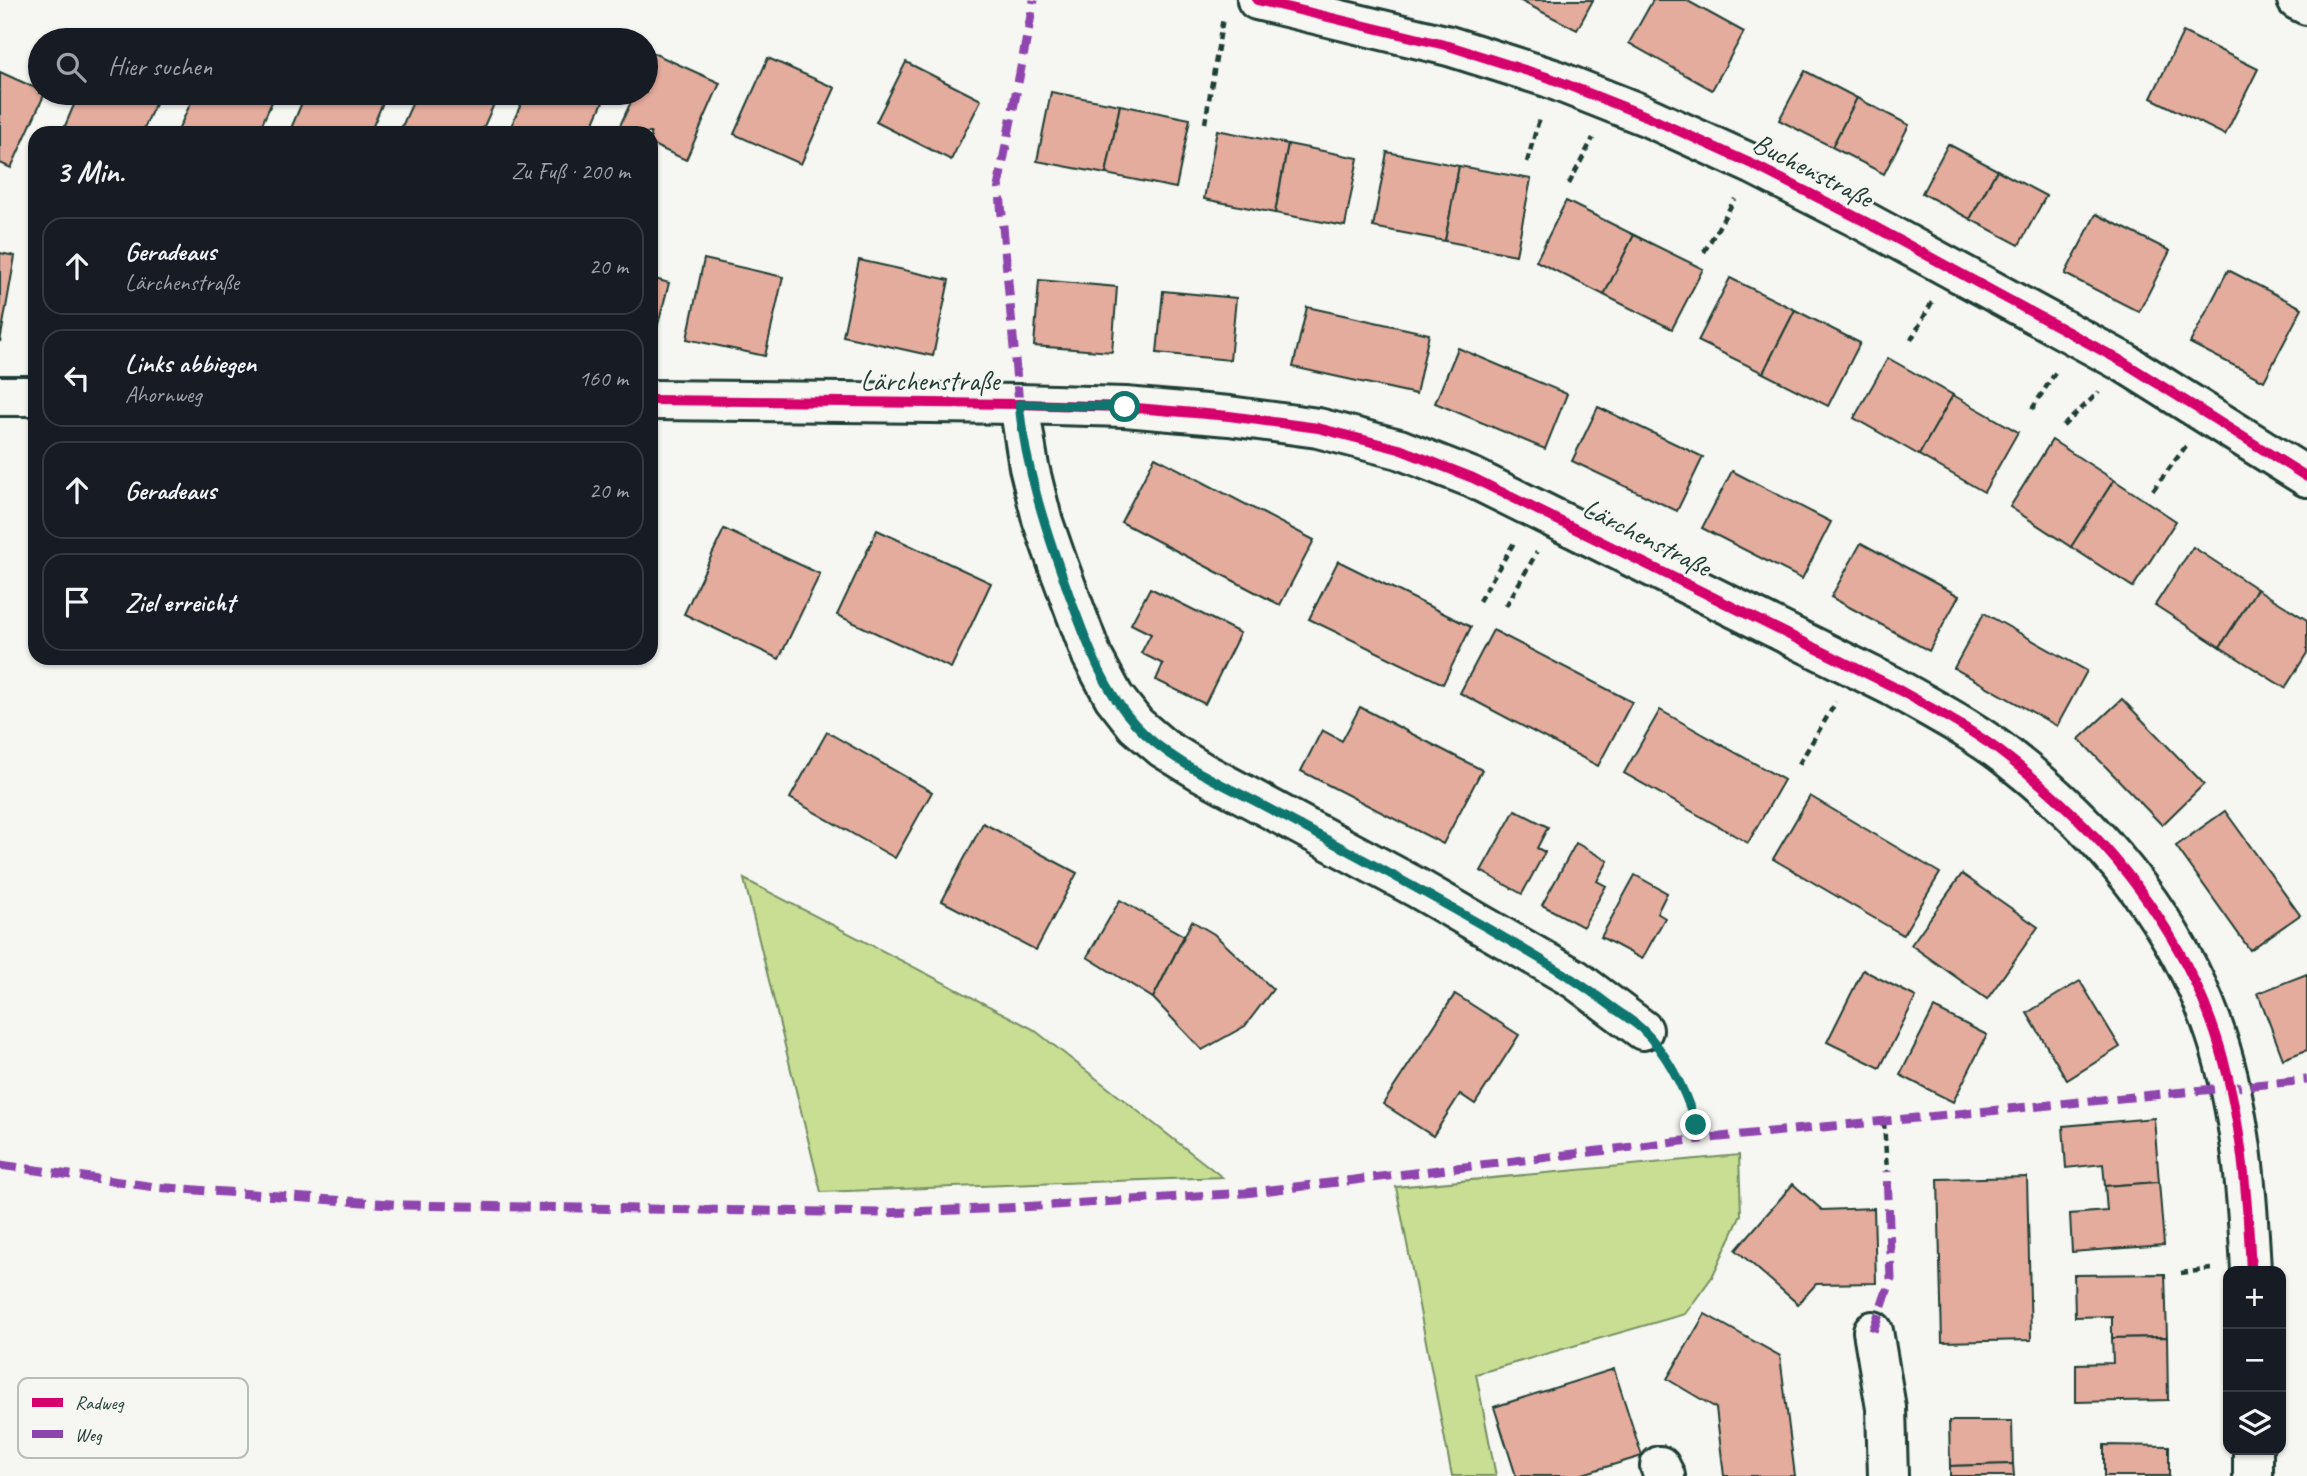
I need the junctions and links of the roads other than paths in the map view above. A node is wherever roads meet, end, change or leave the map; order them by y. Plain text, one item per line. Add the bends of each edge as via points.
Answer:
1 (2297, 0) edge
2 (2307, 5) edge
3 (1240, 7) edge
4 (0, 396) edge
5 (28, 396) edge
6 (658, 400) edge
7 (1019, 404) junction
8 (2307, 477) edge
9 (1643, 1030) road end
10 (2251, 1266) edge
11 (1873, 1331) dead end
12 (2253, 1455) edge
13 (1888, 1476) edge
14 (2253, 1476) edge

1 - 2 street
3 - 8 street, Buchenstraße via 1449,46 1550,78 1754,165 2125,362
4 - 5 street
6 - 7 street, Lärchenstraße
7 - 9 street via 1046,531 1092,656 1136,725 1202,772 1575,979
7 - 10 street, Lärchenstraße via 1229,416 1318,428 1399,449 1546,513 1857,668 1959,724 2009,758 2108,849 2153,906 2187,966 2211,1022 2230,1086 2244,1171
11 - 13 street via 1886,1408
12 - 14 street

